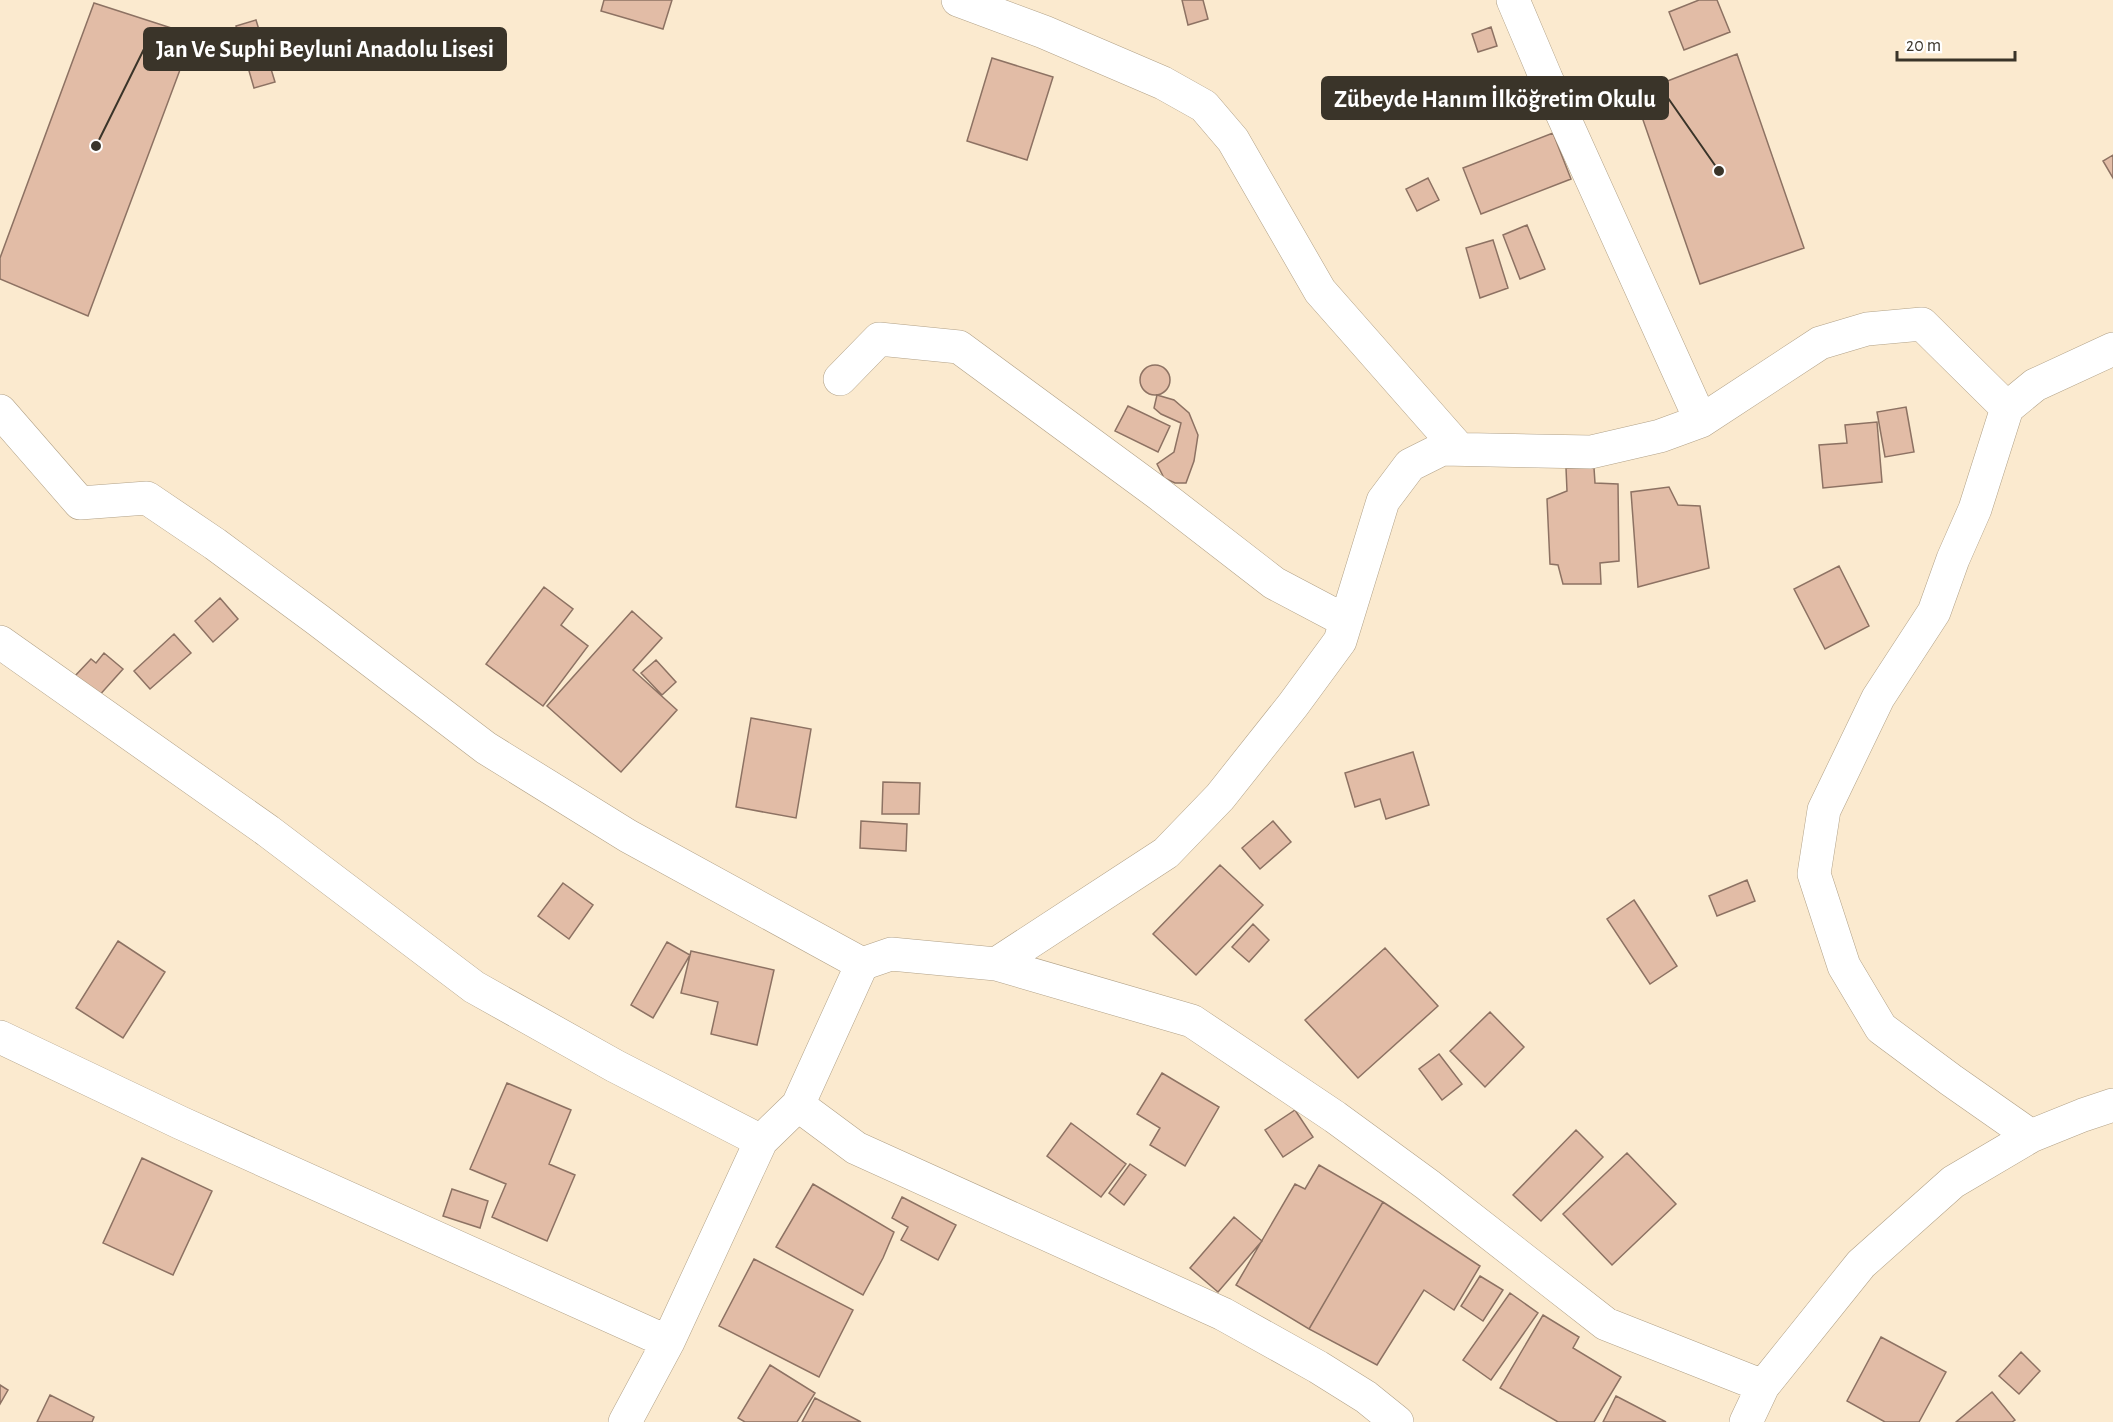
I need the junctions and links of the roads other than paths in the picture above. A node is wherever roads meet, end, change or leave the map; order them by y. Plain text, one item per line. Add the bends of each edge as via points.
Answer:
1 (958, 0) edge
2 (1513, 0) edge
3 (2113, 349) edge
4 (840, 378) dead end
5 (2007, 408) junction
6 (0, 411) edge
7 (1701, 421) junction
8 (1459, 449) junction
9 (1346, 621) junction
10 (0, 642) edge
11 (862, 964) junction
12 (996, 964) junction
13 (0, 1036) edge
14 (798, 1105) junction
15 (2113, 1105) edge
16 (2031, 1136) junction
17 (761, 1141) junction
18 (668, 1342) junction
19 (1763, 1386) junction
20 (625, 1422) edge
21 (1397, 1422) edge
22 (1746, 1422) edge

1 - 8 street via 1066,41 1163,83 1204,106 1233,140 1320,291
2 - 7 street
3 - 5 street via 2036,385
4 - 9 street via 879,339 959,346 1274,583
5 - 7 street via 1922,324 1867,329 1820,343
5 - 16 street via 1975,509 1934,612 1878,698 1824,810 1814,874 1844,966 1881,1028
6 - 11 street via 80,503 147,498 215,544 486,748 628,836
7 - 8 street via 1660,436 1591,452
8 - 9 street via 1442,449 1410,465 1383,501
9 - 12 street via 1340,641 1286,714 1220,797 1166,853
10 - 17 street via 268,831 474,987
11 - 12 street via 891,954
11 - 14 street
12 - 19 street via 1192,1021 1428,1185 1606,1324
13 - 18 street via 192,1128
14 - 17 street
14 - 21 street via 856,1148 1223,1314 1318,1367
15 - 16 street
16 - 19 street via 1953,1182 1861,1264
17 - 18 street
18 - 20 street
19 - 22 street

